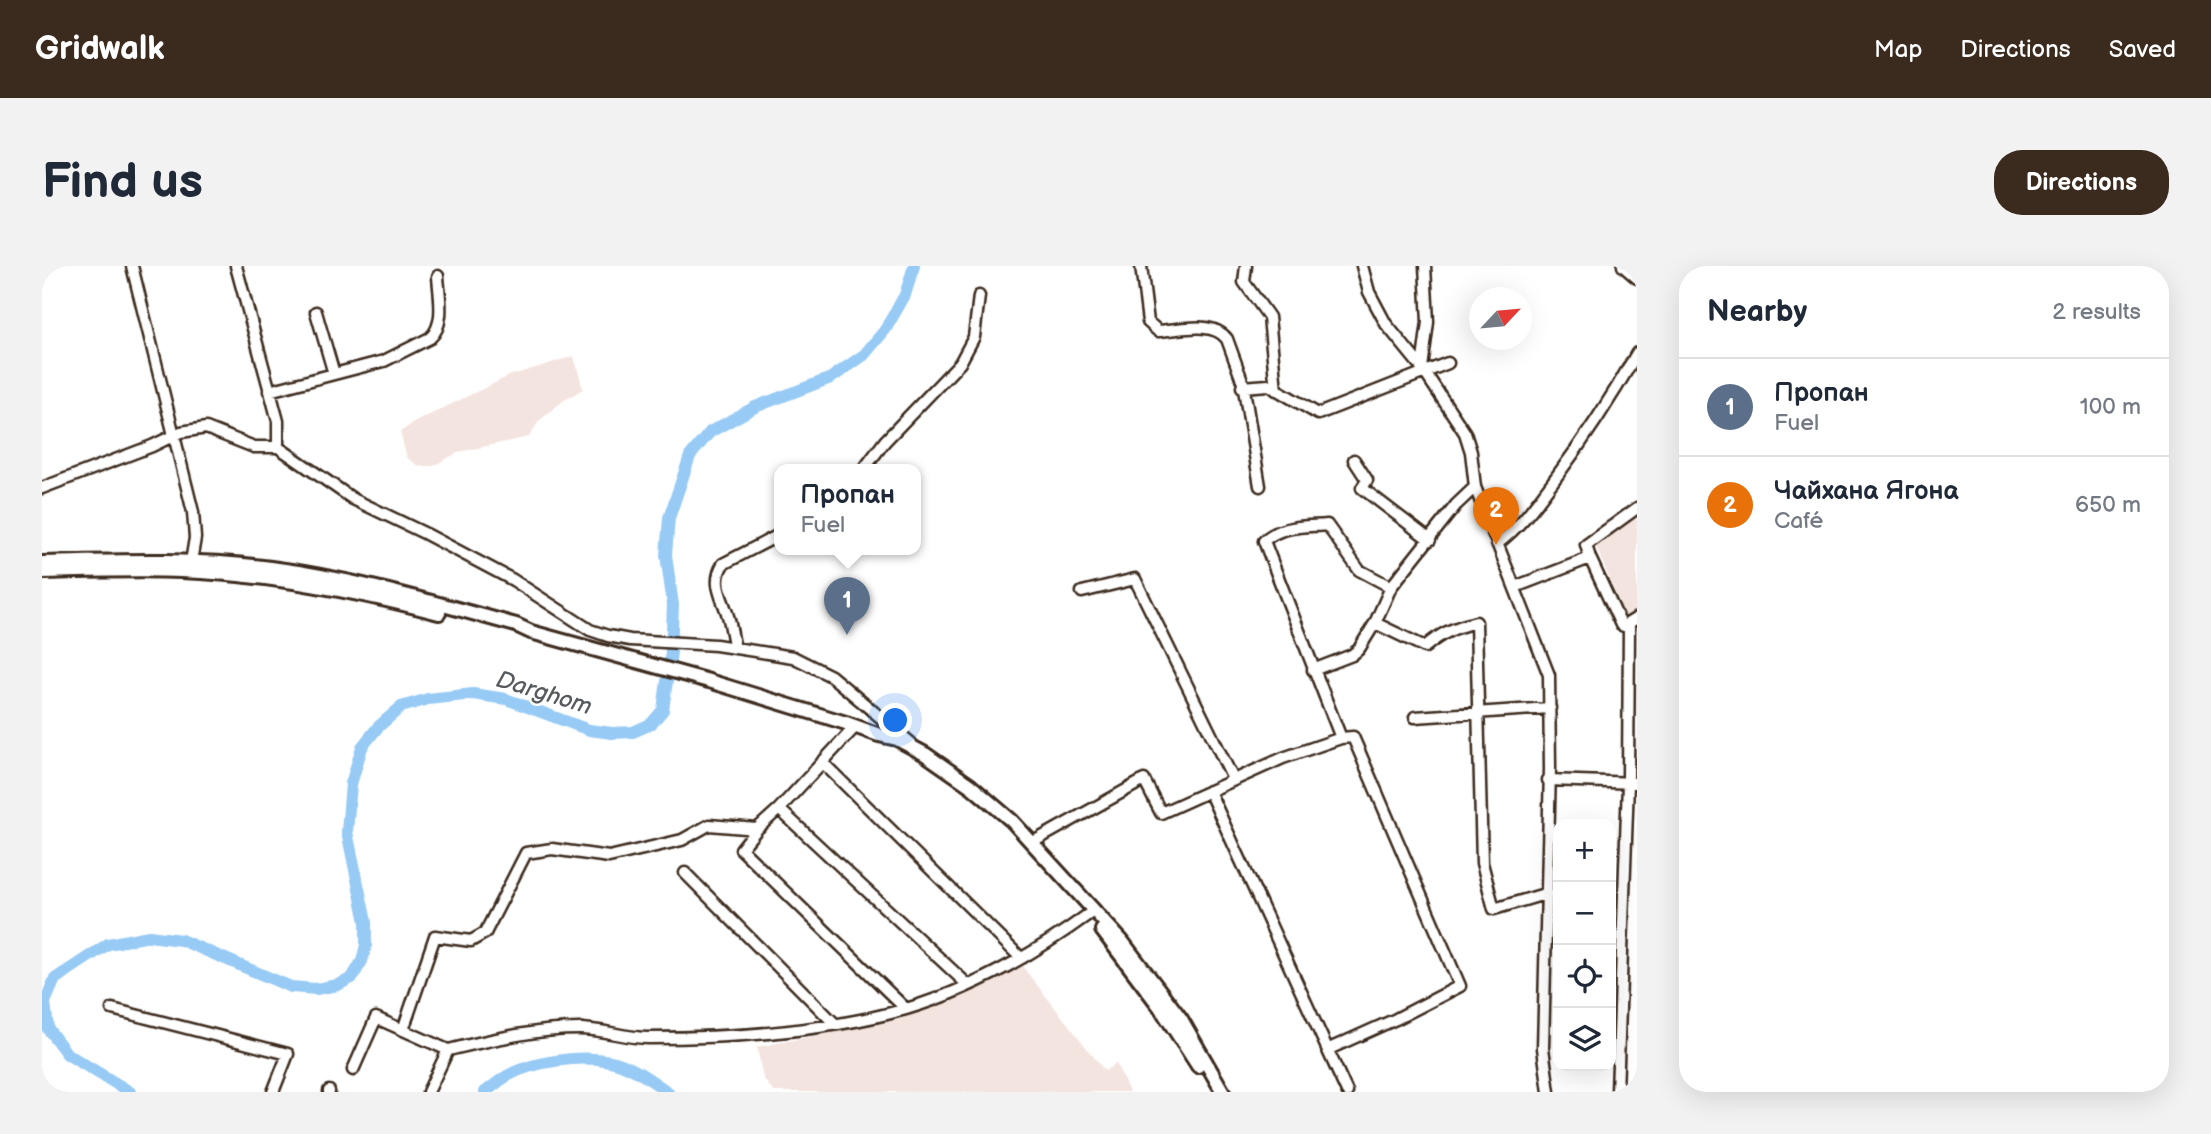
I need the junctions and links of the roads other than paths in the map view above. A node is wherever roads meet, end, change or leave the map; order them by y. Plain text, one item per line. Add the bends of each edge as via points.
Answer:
1 (132, 266) edge
2 (236, 266) edge
3 (1141, 266) edge
4 (1246, 266) edge
5 (1362, 266) edge
6 (1425, 266) edge
7 (1623, 266) edge
8 (438, 276) dead end
9 (1637, 278) edge
10 (979, 296) dead end
11 (316, 312) dead end
12 (1637, 353) edge
13 (1448, 363) dead end
14 (1423, 370) junction
15 (334, 374) junction
16 (1242, 387) junction
17 (1276, 390) junction
18 (269, 391) junction
19 (174, 436) junction
20 (278, 447) junction
21 (1354, 460) dead end
22 (868, 464) edge
23 (1260, 486) dead end
24 (42, 488) edge
25 (1475, 488) junction
26 (1637, 508) edge
27 (774, 538) edge
28 (1430, 540) junction
29 (1497, 544) junction
30 (1590, 558) junction
31 (191, 562) junction
32 (44, 567) edge
33 (1391, 587) junction
34 (1515, 587) junction
35 (1082, 592) dead end
36 (1633, 621) edge
37 (1375, 623) junction
38 (531, 632) junction
39 (735, 648) junction
40 (1313, 670) junction
41 (1550, 708) junction
42 (1480, 712) junction
43 (1415, 717) dead end
44 (855, 727) junction
45 (879, 736) junction
46 (1340, 738) junction
47 (925, 754) junction
48 (822, 762) junction
49 (1233, 779) junction
50 (1548, 780) junction
51 (1632, 783) edge
52 (1209, 790) junction
53 (779, 808) junction
54 (757, 829) junction
55 (1033, 842) junction
56 (685, 873) dead end
57 (1548, 893) junction
58 (1089, 914) junction
59 (1021, 958) junction
60 (968, 985) junction
61 (113, 1009) dead end
62 (906, 1009) junction
63 (835, 1024) junction
64 (403, 1030) junction
65 (1187, 1038) junction
66 (1329, 1049) junction
67 (448, 1050) junction
68 (353, 1069) dead end
69 (273, 1092) edge
70 (428, 1092) edge
71 (1214, 1092) edge
72 (1223, 1092) edge
73 (1347, 1092) edge
74 (1549, 1092) edge
75 (1617, 1092) edge

1 - 19 street
2 - 18 street
3 - 16 street via 1151,326 1158,331 1211,328 1223,334
4 - 17 street via 1244,282 1269,317
5 - 14 street via 1386,324
6 - 14 street via 1428,322
7 - 9 street
8 - 15 street via 436,333 384,361
10 - 22 street via 974,337 960,363
11 - 15 street
12 - 29 street via 1609,403 1562,469 1517,529
13 - 14 street
14 - 17 street via 1318,414
14 - 25 street via 1465,433
15 - 18 street
16 - 17 street via 1269,385
16 - 23 street
18 - 20 street via 278,421
19 - 20 street via 205,428 254,447
19 - 24 street
19 - 31 street via 193,512
20 - 39 street via 353,499 513,580 577,623 630,640
21 - 28 street via 1367,480 1362,488
25 - 28 street
25 - 29 street
26 - 30 street via 1586,545
27 - 39 street via 723,564 718,573
28 - 33 street
29 - 34 street
30 - 34 street
30 - 36 street via 1621,625
31 - 32 main road
31 - 38 main road via 273,568 345,580
32 - 38 main road via 247,575 403,604 514,633
33 - 37 street
33 - 40 street via 1359,570 1327,525 1289,528 1264,541
34 - 41 street via 1547,667
35 - 49 street via 1135,579
36 - 51 street
37 - 40 street via 1352,655
37 - 42 street via 1425,647 1450,629 1476,622
38 - 44 main road
39 - 47 street via 793,657 831,676
40 - 46 street
41 - 42 street
41 - 50 street
42 - 43 street
42 - 57 street via 1482,863 1494,909
44 - 45 main road
44 - 48 street
45 - 47 main road via 897,739
45 - 58 main road via 949,779 1000,820 1031,847
46 - 49 street
46 - 66 street via 1353,737 1460,986
47 - 55 main road via 971,786
48 - 53 street
48 - 59 street
49 - 52 street
50 - 51 street
50 - 57 street
51 - 75 street
52 - 55 street via 1161,813 1144,780
52 - 66 street
53 - 54 street
53 - 60 street
54 - 62 street via 741,849
54 - 64 street via 709,825 682,840 609,856 552,849 526,853 485,933 471,940 435,936
55 - 65 main road via 1121,940
56 - 63 street
57 - 74 street via 1543,1048
58 - 59 street
58 - 65 main road
59 - 60 street
60 - 62 street
61 - 69 street via 288,1054
62 - 63 street
63 - 67 street via 796,1031 645,1038 581,1029 522,1033
64 - 67 street
64 - 68 street via 376,1018
65 - 71 main road
65 - 72 main road
66 - 73 street
67 - 70 street

